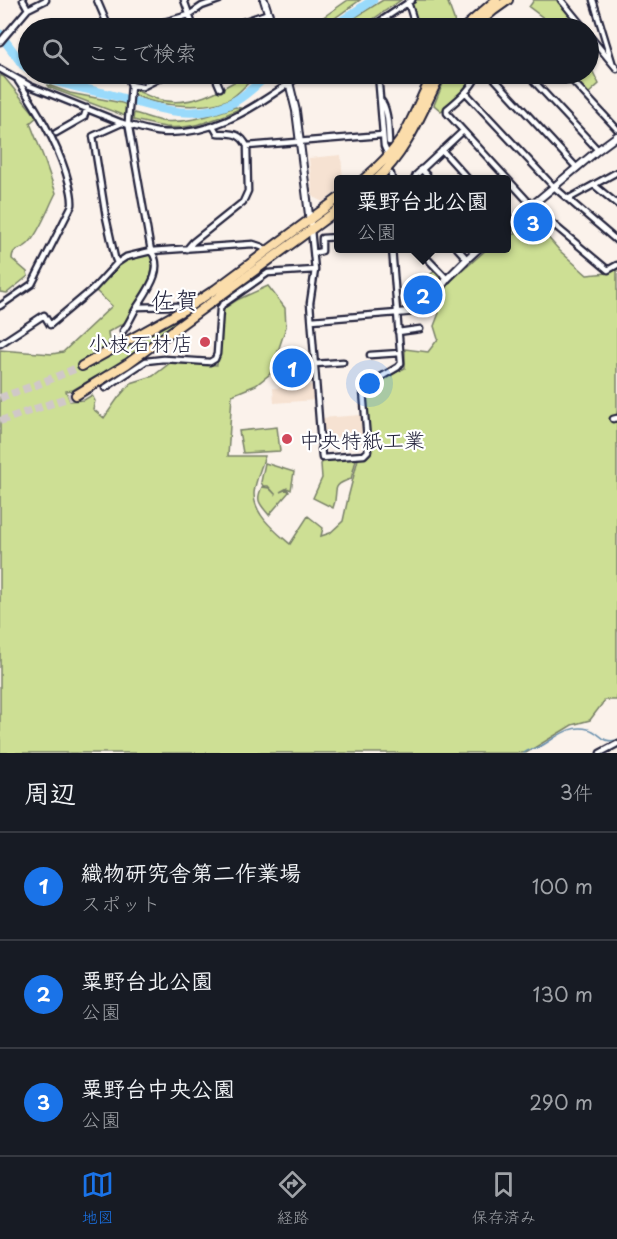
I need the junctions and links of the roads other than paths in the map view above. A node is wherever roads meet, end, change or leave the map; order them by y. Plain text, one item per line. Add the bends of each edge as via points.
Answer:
1 (22, 0) edge
2 (46, 0) edge
3 (97, 0) edge
4 (184, 0) edge
5 (219, 0) edge
6 (264, 0) edge
7 (496, 0) edge
8 (508, 0) edge
9 (561, 0) edge
10 (593, 0) edge
11 (410, 1) edge
12 (27, 9) junction
13 (268, 13) junction
14 (189, 15) junction
15 (19, 18) edge
16 (105, 18) edge
17 (178, 18) edge
18 (190, 18) edge
19 (254, 18) edge
20 (270, 18) edge
21 (386, 18) edge
22 (414, 18) edge
23 (475, 18) edge
24 (485, 18) edge
25 (576, 18) edge
26 (599, 18) edge
27 (18, 20) edge
28 (599, 20) edge
29 (0, 42) edge
30 (599, 47) edge
31 (612, 62) junction
32 (0, 69) edge
33 (617, 69) edge
34 (16, 79) joint
35 (18, 82) edge
36 (20, 84) edge
37 (27, 84) edge
38 (130, 84) edge
39 (148, 84) edge
40 (218, 84) edge
41 (282, 84) edge
42 (289, 84) edge
43 (379, 84) edge
44 (426, 84) edge
45 (436, 84) edge
46 (472, 84) edge
47 (499, 84) edge
48 (536, 84) edge
49 (575, 84) edge
50 (131, 88) junction
51 (220, 88) dead end
52 (466, 93) junction
53 (380, 98) junction
54 (87, 108) junction
55 (126, 123) junction
56 (213, 126) junction
57 (617, 129) edge
58 (463, 131) junction
59 (56, 133) dead end
60 (382, 135) junction
61 (617, 136) edge
62 (300, 142) junction
63 (389, 142) dead end
64 (247, 146) junction
65 (442, 150) junction
66 (598, 150) junction
67 (388, 155) junction
68 (577, 168) junction
69 (421, 169) junction
70 (617, 172) edge
71 (368, 175) edge
72 (389, 175) edge
73 (416, 175) edge
74 (426, 175) edge
75 (464, 175) edge
76 (503, 175) edge
77 (511, 183) edge
78 (594, 185) junction
79 (554, 187) junction
80 (568, 199) junction
81 (334, 202) edge
82 (617, 204) edge
83 (532, 206) junction
84 (334, 213) edge
85 (309, 220) junction
86 (511, 221) edge
87 (311, 229) junction
88 (334, 237) edge
89 (617, 241) edge
90 (187, 249) junction
91 (151, 251) junction
92 (266, 251) junction
93 (314, 253) junction
94 (392, 253) edge
95 (421, 253) edge
96 (461, 253) edge
97 (474, 253) edge
98 (467, 259) junction
99 (117, 263) junction
100 (617, 265) edge
101 (315, 270) junction
102 (447, 279) junction
103 (0, 306) edge
104 (177, 306) tunnel mouth
105 (137, 307) junction
106 (397, 313) junction
107 (312, 320) junction
108 (420, 329) dead end
109 (123, 331) dead end
110 (399, 332) junction
111 (0, 344) edge
112 (400, 353) junction
113 (370, 355) dead end
114 (343, 362) dead end
115 (315, 364) junction
116 (82, 366) tunnel mouth
117 (105, 388) dead end
118 (76, 395) tunnel mouth
119 (617, 744) edge
120 (600, 753) edge

1 - 12 street
2 - 12 street
3 - 16 street
4 - 14 street
5 - 14 street
6 - 13 street
7 - 23 highway
8 - 24 highway
9 - 25 street
10 - 26 street
11 - 21 street
11 - 22 street
12 - 15 street
13 - 19 street
13 - 20 street
14 - 17 street
14 - 18 street
27 - 29 street
28 - 31 street
30 - 31 street
31 - 33 street
32 - 34 street
34 - 35 street
36 - 103 street via 56,144 73,198 32,284
37 - 54 street
38 - 50 street
39 - 50 street
40 - 51 street
41 - 56 street via 248,110
42 - 62 street
43 - 53 street
44 - 67 highway via 413,117
45 - 72 highway
46 - 52 street
47 - 68 street
48 - 66 street
49 - 57 street
50 - 55 street
52 - 58 street via 447,109
52 - 79 street
53 - 60 street
53 - 63 street via 386,110
54 - 55 street
54 - 59 street via 84,117
55 - 56 street via 158,132
55 - 91 street
55 - 99 street via 93,136
56 - 64 street via 217,133 243,138
58 - 65 street
58 - 76 street
60 - 62 street
60 - 67 street
61 - 66 street
62 - 64 street
62 - 85 street
64 - 90 street via 248,191 243,202
65 - 69 street
65 - 75 street
66 - 68 street
67 - 71 highway
68 - 79 street
69 - 73 street
69 - 74 street
70 - 78 street
77 - 83 street
78 - 80 street
78 - 82 street
79 - 80 street
79 - 83 street
80 - 89 street
81 - 85 highway
83 - 86 street
83 - 100 street via 608,270
84 - 87 highway
85 - 87 street
85 - 92 highway
87 - 93 street
87 - 118 highway via 127,364
88 - 93 street via 322,238 322,251
90 - 91 street
90 - 92 street via 254,244
91 - 99 street via 126,256
91 - 105 street via 155,256 154,278
92 - 116 highway via 187,308
93 - 101 street
94 - 106 street
95 - 102 street
96 - 98 street
97 - 98 street
98 - 102 street
99 - 111 street via 50,325 44,315
101 - 107 street via 310,303
101 - 117 street via 267,273 217,308 217,354 210,362 164,358 146,361
102 - 106 street via 422,310
104 - 105 street
105 - 109 street
106 - 107 street
106 - 110 street
107 - 115 street
108 - 110 street
110 - 112 street
112 - 113 street
112 - 115 street via 400,365 364,387 368,451 364,455 322,458
114 - 115 street
119 - 120 street

